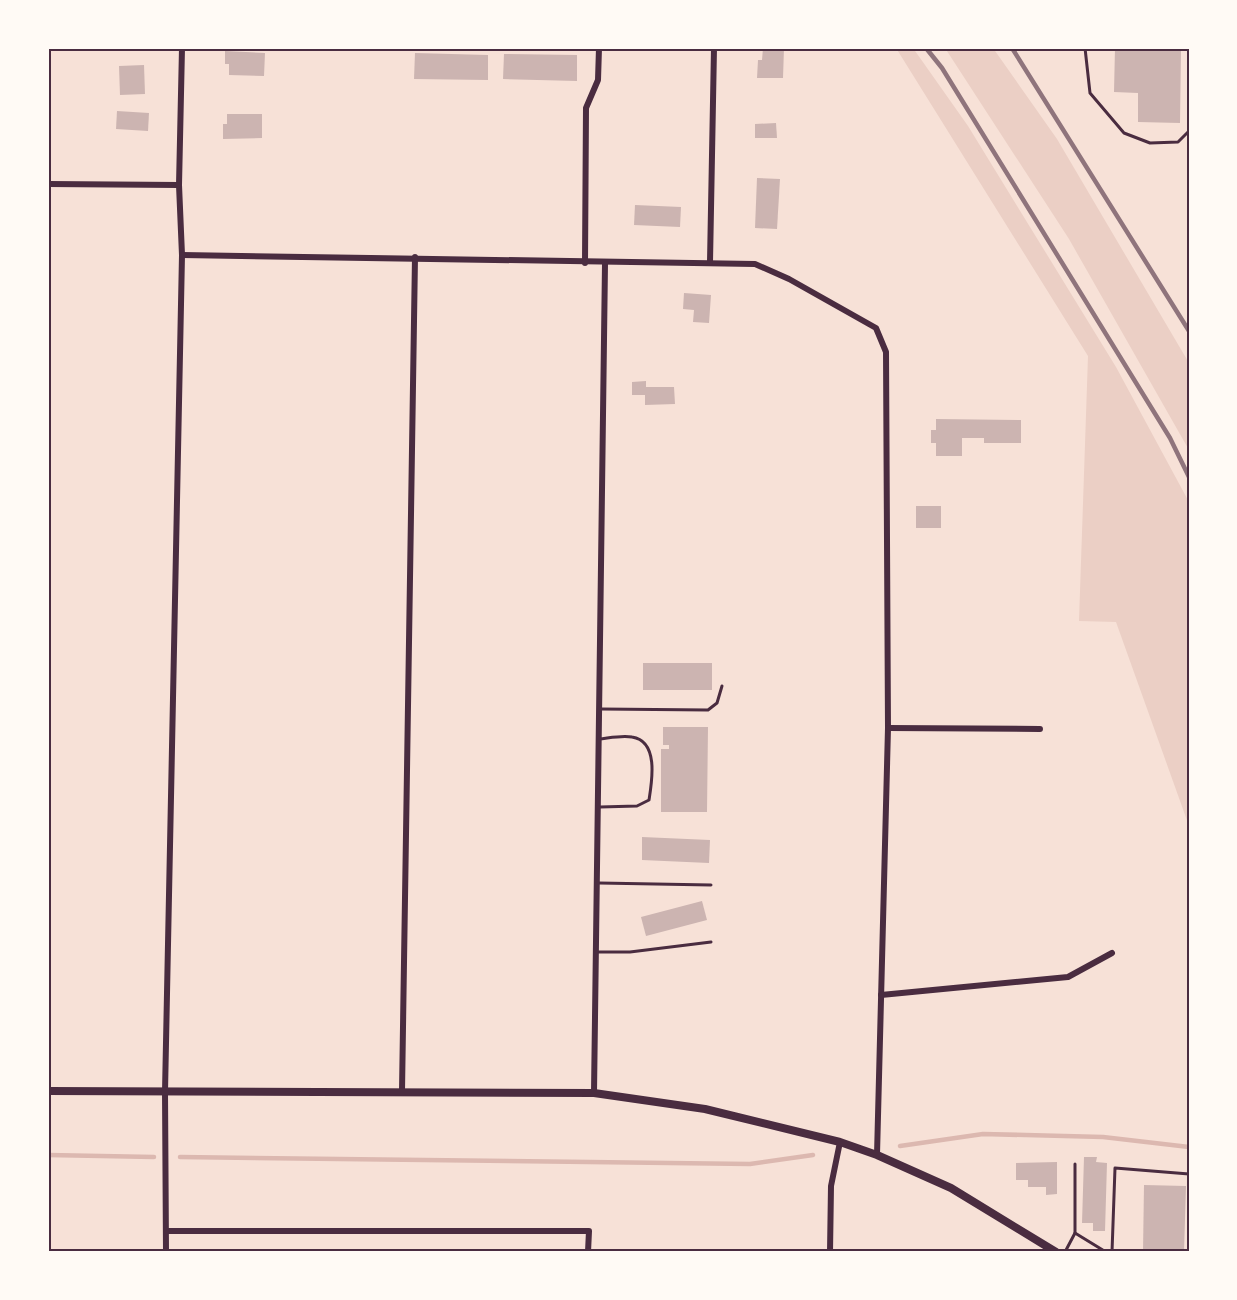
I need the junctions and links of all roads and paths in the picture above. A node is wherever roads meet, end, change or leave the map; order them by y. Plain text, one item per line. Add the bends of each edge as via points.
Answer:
1 (182, 48) edge
2 (599, 48) edge
3 (714, 48) edge
4 (1085, 48) edge
5 (1189, 131) edge
6 (48, 184) edge
7 (179, 185) junction
8 (182, 255) junction
9 (415, 257) junction
10 (710, 262) junction
11 (585, 263) junction
12 (605, 264) junction
13 (722, 686) dead end
14 (599, 709) junction
15 (888, 728) junction
16 (1040, 729) dead end
17 (598, 739) junction
18 (598, 807) junction
19 (597, 882) junction
20 (711, 885) dead end
21 (711, 942) dead end
22 (596, 952) junction
23 (1112, 953) dead end
24 (881, 995) junction
25 (48, 1091) edge
26 (402, 1091) junction
27 (165, 1092) junction
28 (594, 1093) junction
29 (840, 1142) junction
30 (877, 1155) junction
31 (1075, 1164) dead end
32 (1189, 1174) edge
33 (166, 1231) junction
34 (1075, 1233) junction
35 (166, 1252) edge
36 (588, 1252) edge
37 (830, 1252) edge
38 (1056, 1252) edge
39 (1065, 1252) edge
40 (1106, 1252) edge
41 (1112, 1252) edge

1 - 7 street
2 - 11 street via 598,80 586,108
3 - 10 street
4 - 5 lane via 1090,93 1124,133 1150,143 1178,142
6 - 7 street
7 - 8 street
8 - 9 street
8 - 27 street
9 - 11 street
9 - 26 street
10 - 12 street
10 - 15 street via 755,264 789,279 876,328 886,352
11 - 12 street
12 - 14 street
13 - 14 lane via 717,703 708,710
14 - 17 street
15 - 16 street
15 - 24 street
17 - 18 street
17 - 18 lane via 633,737 644,742 650,752 652,782 649,800 643,803
18 - 19 street
19 - 20 lane
19 - 22 street
21 - 22 lane
22 - 28 street
23 - 24 street via 1068,977
24 - 30 street
25 - 27 street
26 - 27 street
26 - 28 street
27 - 33 street
28 - 29 street via 705,1109
29 - 30 street
29 - 37 street via 831,1186
30 - 38 street via 951,1188
31 - 34 lane
32 - 41 lane via 1115,1168
33 - 35 street
33 - 36 street via 589,1231
34 - 39 lane
34 - 40 lane

